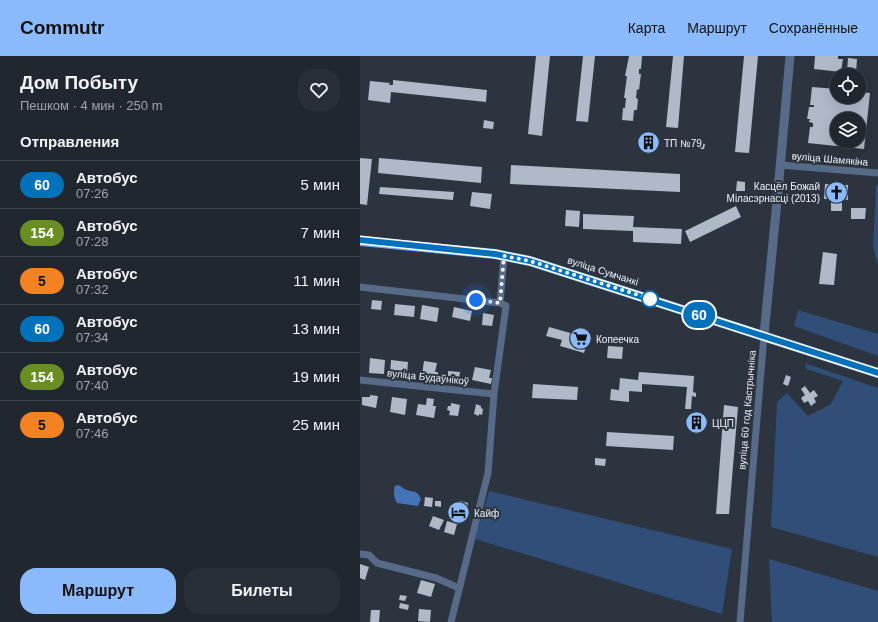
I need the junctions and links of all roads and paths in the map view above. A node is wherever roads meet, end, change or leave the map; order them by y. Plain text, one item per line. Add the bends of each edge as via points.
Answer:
1 (790, 56) edge
2 (780, 165) junction
3 (878, 173) edge
4 (360, 240) edge
5 (504, 256) junction
6 (360, 287) edge
7 (500, 303) junction
8 (764, 335) junction
9 (878, 373) edge
10 (360, 380) edge
11 (494, 394) junction
12 (360, 554) edge
13 (459, 588) junction
14 (451, 622) edge
15 (740, 622) edge

1 - 2 street, вуліца 60 год Кастрычніка
2 - 3 street, вуліца Шамякіна
2 - 8 street, вуліца 60 год Кастрычніка
4 - 5 main road, вуліца Сумчанкі
5 - 7 street
5 - 8 main road, вуліца Сумчанкі via 530,261
6 - 7 street
7 - 11 street via 506,306
8 - 9 main road, вуліца Сумчанкі
8 - 15 street, вуліца 60 год Кастрычніка
10 - 11 street, вуліца Будаўнікоў
11 - 13 street via 488,472
12 - 13 street via 370,555 377,563 436,578
13 - 14 street

